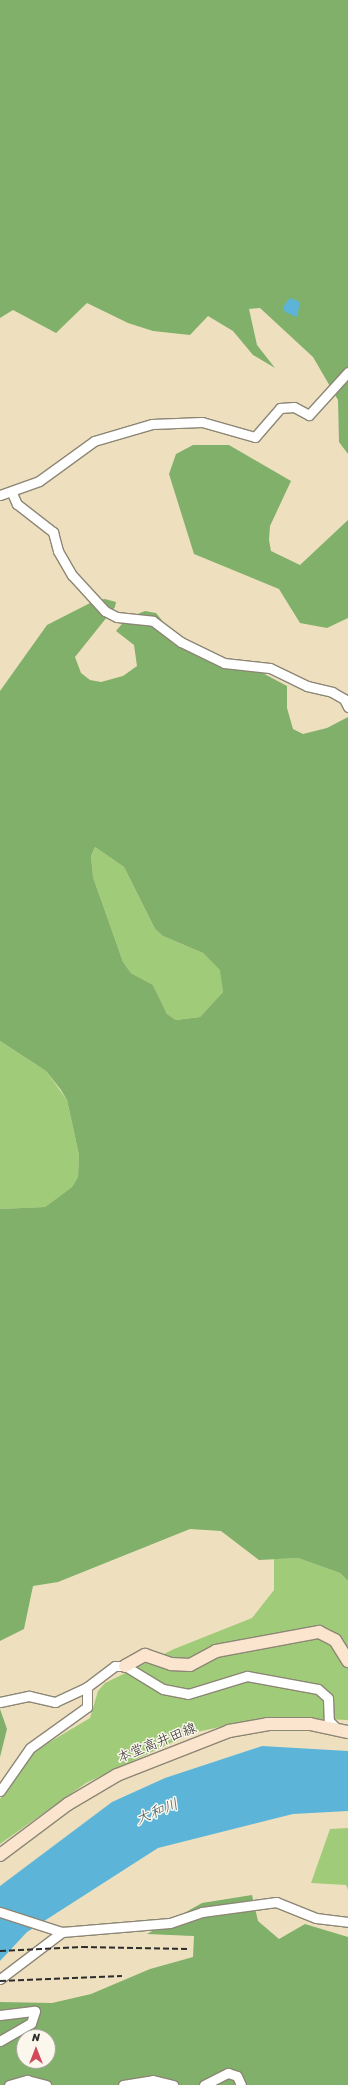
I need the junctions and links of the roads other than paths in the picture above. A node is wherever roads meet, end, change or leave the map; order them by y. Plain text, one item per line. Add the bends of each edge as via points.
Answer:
1 (348, 372) edge
2 (12, 493) junction
3 (0, 495) edge
4 (348, 707) edge
5 (348, 1661) edge
6 (125, 1666) junction
7 (87, 1688) junction
8 (0, 1702) edge
9 (343, 1730) edge
10 (0, 1792) edge
11 (0, 1855) edge
12 (0, 1912) edge
13 (348, 1922) edge
14 (59, 1931) junction
15 (0, 1979) edge
16 (0, 2015) edge
17 (0, 2041) edge
18 (9, 2085) edge
19 (46, 2085) edge
20 (122, 2085) edge
21 (173, 2085) edge
22 (204, 2085) edge
23 (241, 2085) edge

1 - 2 street via 309,415 294,408 280,408 255,436 202,422 152,424 82,447 38,481
2 - 3 street
2 - 4 street via 17,504 53,532 58,551 72,575 105,611 117,617 153,622 181,642 228,664 270,668 307,686 332,692 344,699
5 - 6 main road via 334,1640 319,1632 216,1651 190,1665 171,1664 145,1655
6 - 7 street via 115,1666
6 - 9 street via 163,1689 188,1694 247,1676 318,1689 328,1698 329,1721
7 - 8 street via 55,1702 29,1696
7 - 10 street via 87,1707 30,1748
9 - 11 main road, 本堂高井田線 via 267,1724 229,1731 148,1761 68,1804
12 - 14 street
13 - 14 street via 316,1918 276,1902 225,1908 170,1923
14 - 15 street
16 - 17 street via 35,2011 26,2027
18 - 19 street via 27,2080
20 - 21 street via 153,2080
22 - 23 street via 228,2073 237,2076

